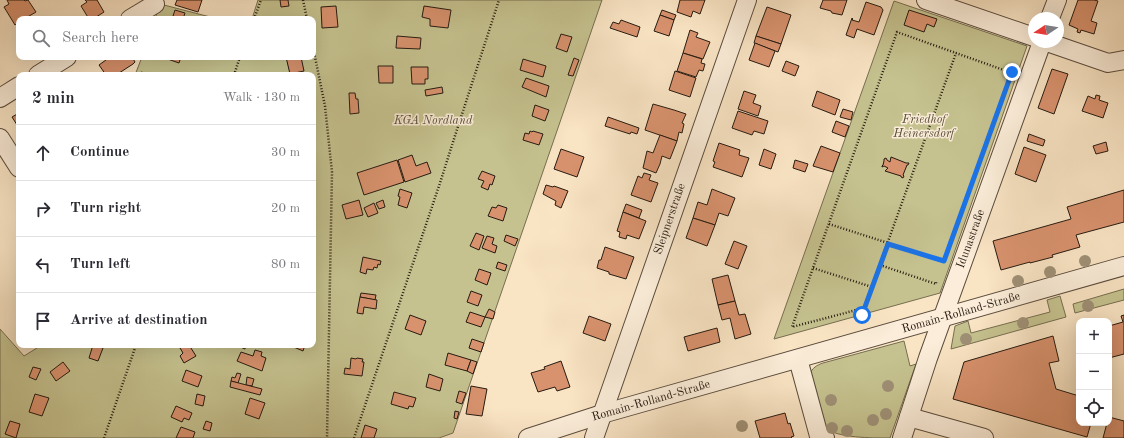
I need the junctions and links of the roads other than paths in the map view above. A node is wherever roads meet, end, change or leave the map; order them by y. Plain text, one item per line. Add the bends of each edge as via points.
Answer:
1 (747, 0) edge
2 (926, 0) edge
3 (1057, 0) edge
4 (155, 4) dead end
5 (1052, 12) edge
6 (135, 16) edge
7 (1028, 36) edge
8 (1040, 48) edge
9 (1064, 48) edge
10 (62, 60) edge
11 (1124, 60) edge
12 (43, 72) edge
13 (16, 88) edge
14 (0, 98) edge
15 (0, 138) edge
16 (16, 163) edge
17 (1124, 266) edge
18 (942, 318) junction
19 (798, 359) junction
20 (602, 414) junction
21 (909, 417) junction
22 (528, 438) edge
23 (594, 438) edge
24 (825, 438) edge
25 (902, 438) edge
26 (984, 438) edge

1 - 20 street, Sleipnerstraße
2 - 7 street
3 - 5 street
4 - 6 street
8 - 18 street, Idunastraße
9 - 11 street via 1108,64
10 - 12 street
13 - 14 street
15 - 16 street
17 - 18 street, Romain-Rolland-Straße
18 - 19 street, Romain-Rolland-Straße
18 - 21 street, Idunastraße
19 - 20 street, Romain-Rolland-Straße
19 - 24 street via 819,436
20 - 22 street, Romain-Rolland-Straße
20 - 23 street, Sleipnerstraße
21 - 25 street, Idunastraße
21 - 26 street

